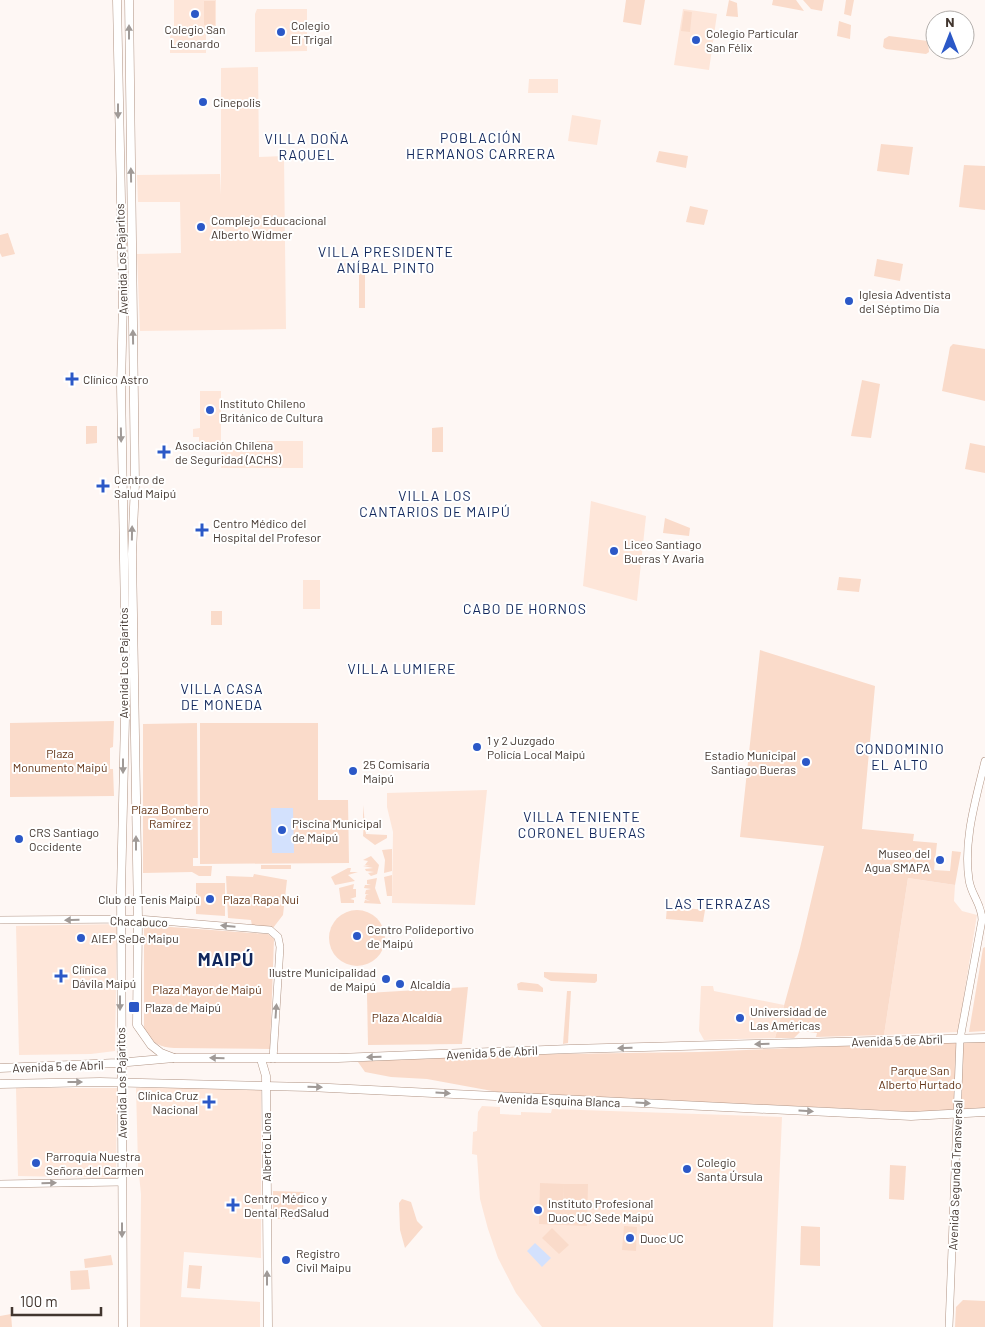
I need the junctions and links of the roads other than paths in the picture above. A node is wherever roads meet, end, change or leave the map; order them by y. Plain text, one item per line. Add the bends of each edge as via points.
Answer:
1 (117, 0) edge
2 (129, 0) edge
3 (985, 761) edge
4 (120, 919) junction
5 (138, 919) junction
6 (0, 920) edge
7 (960, 1038) junction
8 (985, 1038) edge
9 (174, 1058) junction
10 (261, 1059) junction
11 (273, 1059) junction
12 (122, 1063) junction
13 (0, 1068) edge
14 (0, 1084) edge
15 (122, 1084) junction
16 (133, 1084) joint
17 (266, 1086) junction
18 (985, 1112) edge
19 (957, 1114) junction
20 (122, 1182) junction
21 (0, 1184) edge
22 (123, 1327) edge
23 (268, 1327) edge
24 (949, 1327) edge

1 -> 4 main road, Avenida Los Pajaritos via 126,667
5 -> 2 main road, Avenida Los Pajaritos
3 - 7 main road, Avenida Segunda Transversal via 968,856 969,882 982,910 982,930
4 - 5 main road, Chacabuco
4 -> 6 main road, Chacabuco
4 -> 12 main road, Avenida Los Pajaritos
5 - 9 main road, Avenida Los Pajaritos via 137,1025 151,1045
11 -> 5 main road, Chacabuco via 280,947 276,934 266,930
7 - 8 main road, Avenida 5 de Abril
7 -> 11 main road, Avenida 5 de Abril
7 - 19 main road, Avenida Segunda Transversal
10 -> 9 main road, Avenida 5 de Abril
9 - 12 main road, Avenida 5 de Abril
10 - 11 main road, Avenida 5 de Abril
10 - 17 main road, Alberto Llona
12 - 13 main road, Avenida 5 de Abril
12 - 15 main road, Avenida Los Pajaritos
14 -> 15 main road, Avenida 5 de Abril
15 - 16 main road, Avenida 5 de Abril
15 - 20 main road, Avenida Los Pajaritos
16 - 17 main road, Avenida Esquina Blanca
17 -> 19 main road, Avenida Esquina Blanca via 891,1115
23 -> 17 main road, Alberto Llona
18 - 19 main road, Avenida Esquina Blanca
19 - 24 main road, Avenida Segunda Transversal
21 -> 20 main road
20 -> 22 main road, Avenida Los Pajaritos

